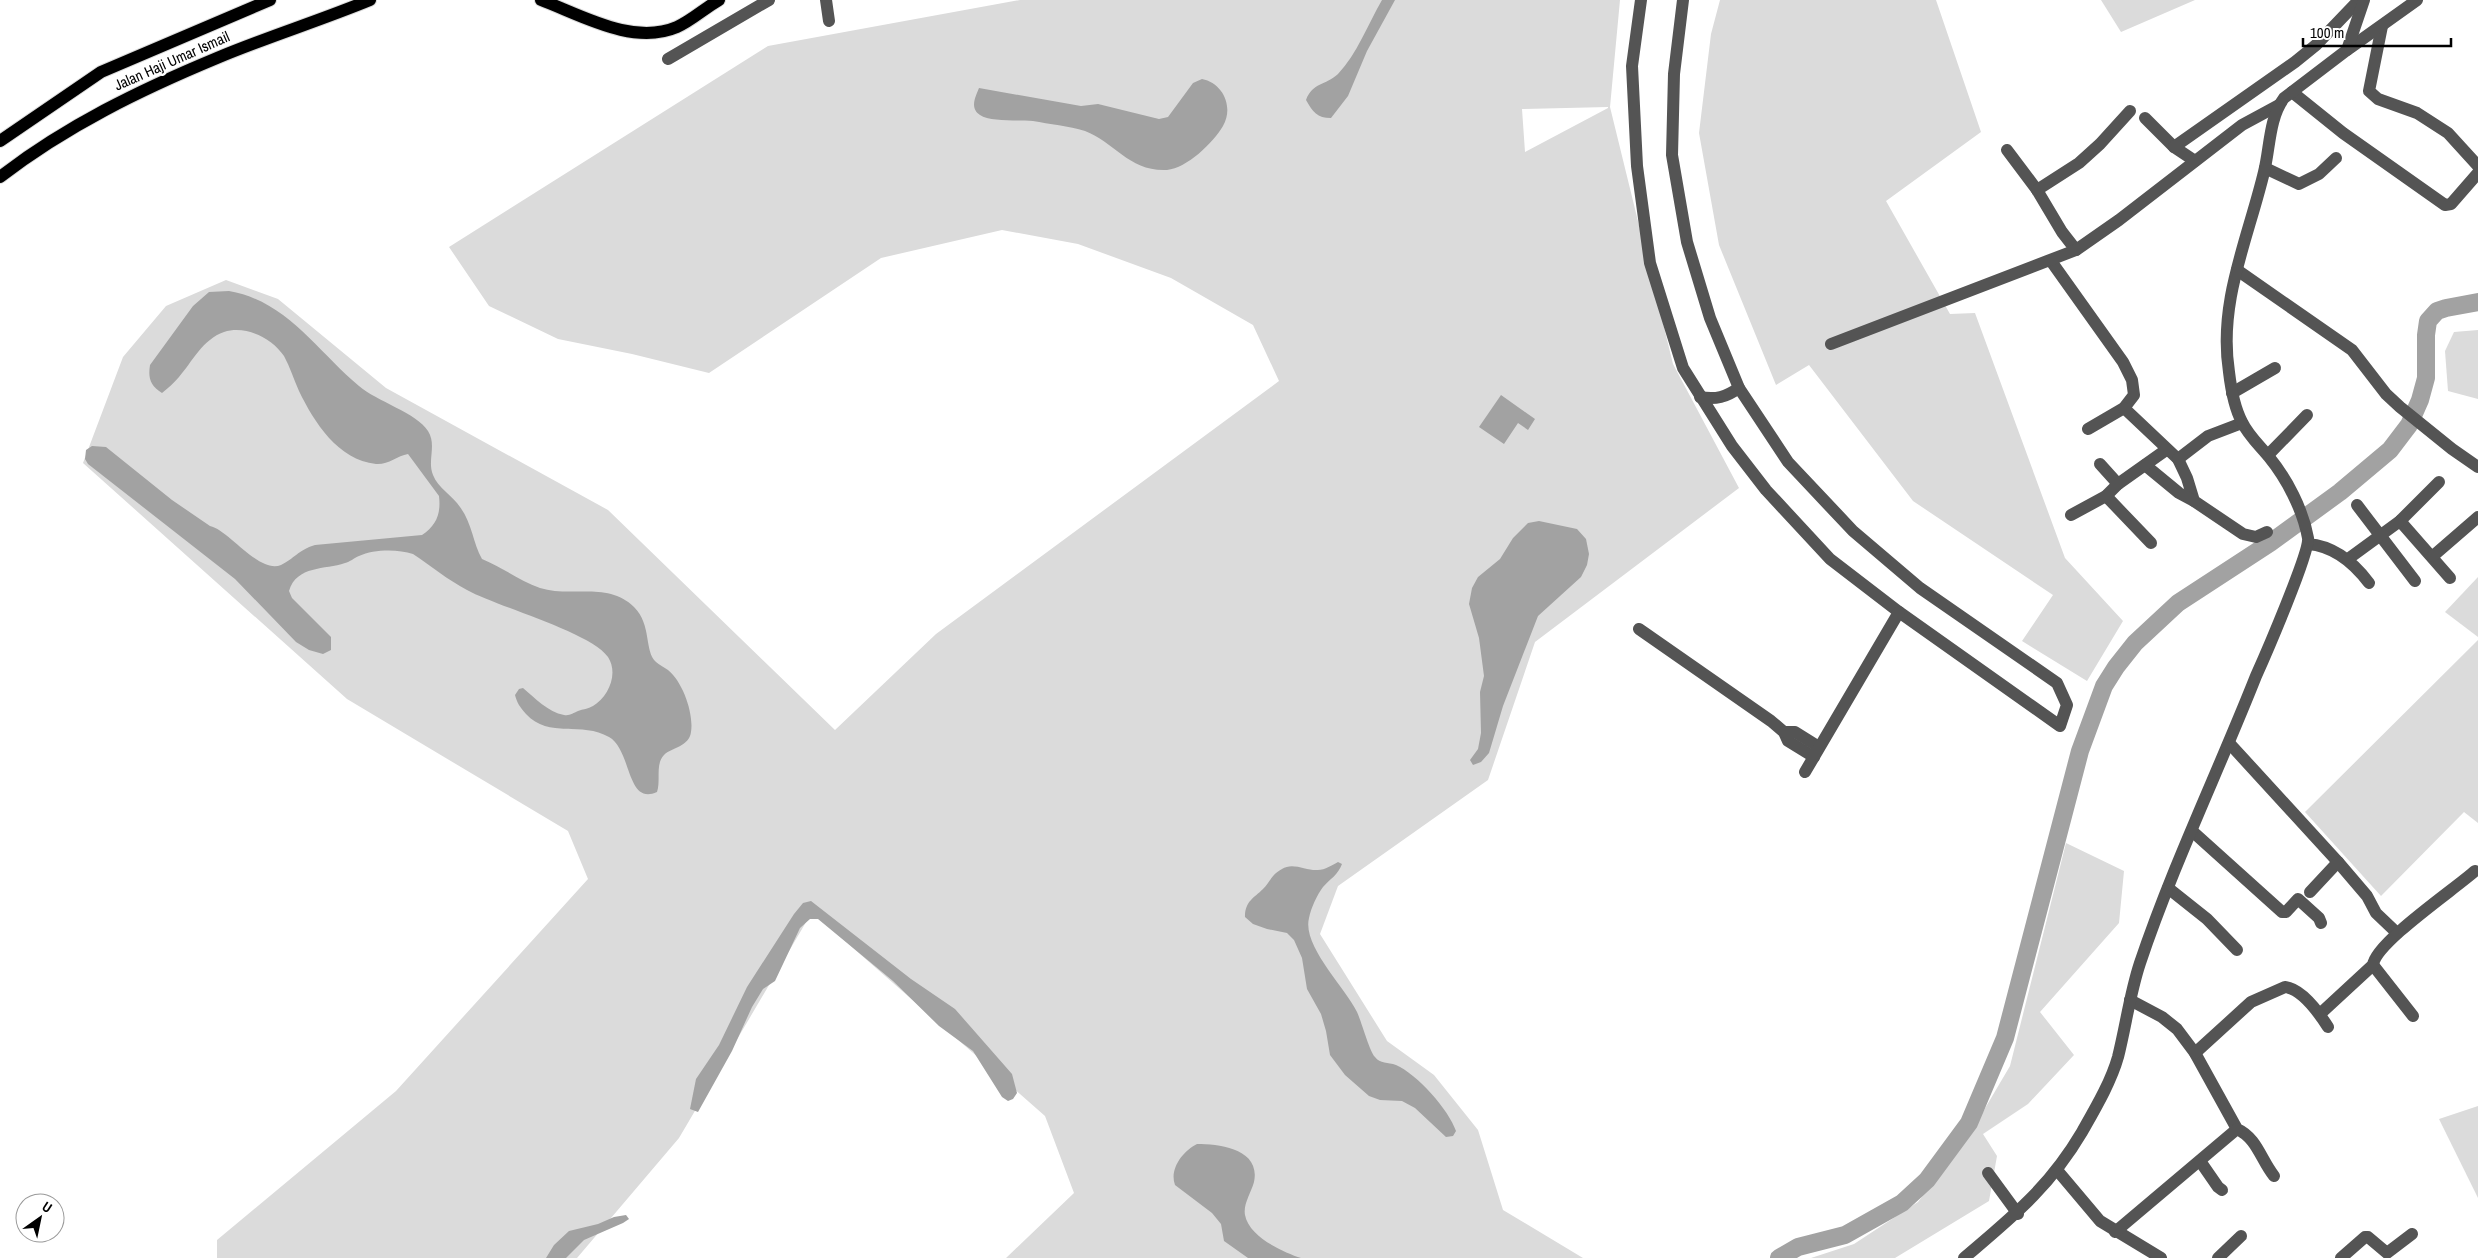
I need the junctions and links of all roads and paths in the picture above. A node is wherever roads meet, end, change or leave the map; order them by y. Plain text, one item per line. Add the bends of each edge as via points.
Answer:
1 (270, 0) edge
2 (370, 0) edge
3 (541, 0) edge
4 (719, 0) edge
5 (772, 0) edge
6 (826, 0) edge
7 (1641, 0) edge
8 (1683, 0) edge
9 (2417, 0) edge
10 (2361, 3) edge
11 (829, 21) dead end
12 (2382, 26) junction
13 (2347, 50) junction
14 (668, 60) dead end
15 (2292, 92) junction
16 (2279, 105) junction
17 (2130, 111) dead end
18 (2145, 118) dead end
19 (0, 141) edge
20 (2007, 150) dead end
21 (2185, 154) junction
22 (2336, 158) dead end
23 (2478, 166) edge
24 (2265, 168) junction
25 (2478, 173) edge
26 (0, 177) edge
27 (2037, 190) junction
28 (2074, 247) junction
29 (2051, 261) junction
30 (2237, 270) junction
31 (1831, 344) dead end
32 (2275, 368) dead end
33 (1739, 388) junction
34 (2232, 393) junction
35 (1700, 397) junction
36 (2124, 408) junction
37 (2307, 415) dead end
38 (2242, 423) junction
39 (2088, 429) dead end
40 (2166, 450) junction
41 (2268, 455) junction
42 (2178, 459) junction
43 (2100, 464) dead end
44 (2146, 464) junction
45 (2478, 467) edge
46 (2439, 482) dead end
47 (2118, 484) junction
48 (2106, 496) junction
49 (2194, 501) junction
50 (2357, 505) dead end
51 (2071, 515) dead end
52 (2478, 517) edge
53 (2400, 521) junction
54 (2267, 532) dead end
55 (2379, 535) junction
56 (2308, 542) junction
57 (2151, 543) dead end
58 (2433, 556) junction
59 (2348, 559) junction
60 (2450, 578) dead end
61 (2415, 581) dead end
62 (2369, 583) dead end
63 (1899, 612) junction
64 (1639, 629) dead end
65 (2230, 744) junction
66 (1816, 752) junction
67 (1804, 772) dead end
68 (2192, 831) junction
69 (2338, 862) junction
70 (2475, 871) dead end
71 (2168, 888) junction
72 (2310, 892) dead end
73 (2321, 923) dead end
74 (2397, 933) junction
75 (2237, 950) dead end
76 (2372, 965) junction
77 (2130, 1000) junction
78 (2320, 1014) junction
79 (2413, 1016) dead end
80 (2328, 1027) dead end
81 (2195, 1053) junction
82 (2237, 1129) junction
83 (2200, 1161) junction
84 (2058, 1170) junction
85 (1988, 1173) dead end
86 (2274, 1176) dead end
87 (2222, 1190) dead end
88 (2018, 1214) junction
89 (2115, 1232) junction
90 (2412, 1234) dead end
91 (2241, 1236) dead end
92 (1978, 1253) edge
93 (2337, 1257) edge
94 (1964, 1258) edge
95 (2161, 1258) edge
96 (2218, 1258) edge

1 - 19 main road, Jalan Haji Umar Ismail via 101,72
2 - 26 main road, Jalan Haji Umar Ismail via 217,58 112,105 67,130
3 - 4 main road via 619,29 640,33 677,27
5 - 14 street
6 - 11 street
7 - 35 street via 1632,66 1637,166 1650,263 1675,347
8 - 33 street via 1674,74 1672,155 1687,242 1710,318
9 - 12 street
10 - 13 street
10 - 21 street
12 - 13 street
12 - 23 street via 2369,91 2378,98 2417,113 2448,133
13 - 15 street
15 - 16 street
15 - 25 street via 2343,133 2445,205 2451,204
16 - 21 street
16 - 24 street
17 - 27 street via 2079,163
18 - 21 street
20 - 27 street
21 - 28 street via 2119,220
22 - 24 street via 2319,174 2299,184
24 - 30 street
27 - 28 street
28 - 29 street
29 - 31 street
29 - 36 street via 2123,362 2132,380 2134,395
30 - 34 street via 2225,323
30 - 45 street via 2352,350 2386,394
32 - 34 street
33 - 35 street via 1728,396
33 - 63 street via 1788,462 1852,531 1920,588 2057,683 2067,705 2060,726
34 - 38 street
35 - 63 street via 1766,490 1830,560
36 - 39 street
36 - 40 street
37 - 41 street
38 - 41 street
38 - 42 street via 2208,436
40 - 42 street
40 - 44 street
41 - 56 street via 2286,481
42 - 49 street
43 - 47 street
44 - 47 street
44 - 49 street via 2179,493
46 - 53 street
47 - 48 street
48 - 51 street
48 - 57 street
49 - 54 street via 2243,534 2256,537
50 - 55 street
52 - 58 street
53 - 55 street
53 - 58 street
55 - 59 street
55 - 61 street
56 - 59 street
56 - 65 street
58 - 60 street
59 - 62 street
63 - 66 street
64 - 66 street via 1784,732 1795,732
65 - 68 street
65 - 69 street
66 - 67 street
68 - 71 street
68 - 73 street via 2282,912 2286,912 2298,899
69 - 72 street
69 - 74 street via 2367,896 2376,913
70 - 74 street
71 - 75 street via 2207,919
71 - 77 street
74 - 76 street via 2375,956
76 - 78 street
76 - 79 street
77 - 81 street via 2162,1017
77 - 84 street via 2117,1059 2108,1082
78 - 80 street
78 - 81 street via 2294,990 2285,987 2251,1002
81 - 82 street
82 - 83 street
82 - 86 street via 2254,1142
83 - 87 street
83 - 89 street
84 - 88 street
84 - 89 street via 2100,1221
85 - 88 street
88 - 92 street
89 - 95 street
90 - 93 street via 2387,1253 2368,1236
91 - 96 street
92 - 94 street

